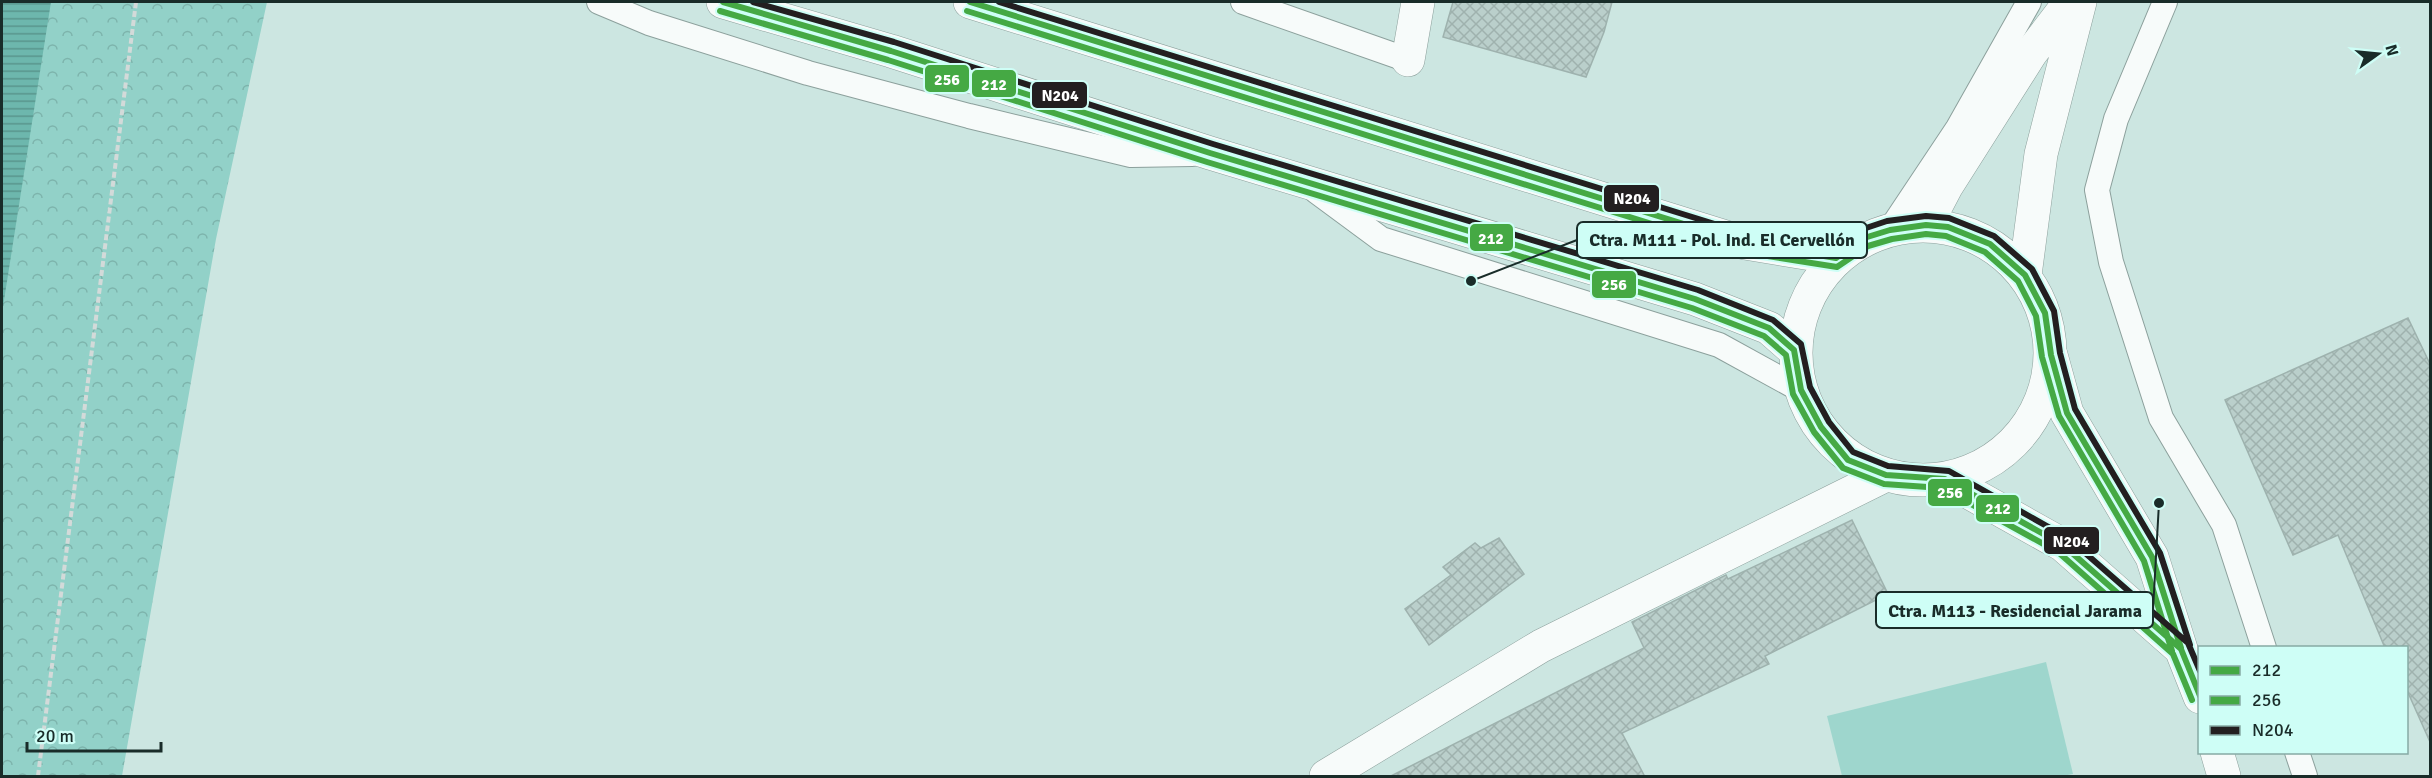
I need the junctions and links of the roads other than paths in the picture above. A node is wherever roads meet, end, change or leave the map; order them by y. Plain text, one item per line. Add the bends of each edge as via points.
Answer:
1 (599, 2) edge
2 (723, 2) edge
3 (970, 2) edge
4 (1243, 2) edge
5 (1418, 2) edge
6 (2029, 2) edge
7 (2070, 2) edge
8 (2080, 2) edge
9 (2165, 2) edge
10 (1408, 60) joint
11 (1210, 153) junction
12 (1299, 179) junction
13 (1926, 225) junction
14 (1890, 230) junction
15 (1836, 258) junction
16 (2025, 275) junction
17 (1794, 350) junction
18 (2052, 355) junction
19 (1801, 390) junction
20 (1886, 476) junction
21 (1946, 479) junction
22 (2263, 646) edge
23 (2181, 648) junction
24 (2198, 694) edge
25 (2217, 754) edge
26 (2297, 754) edge
27 (1326, 777) edge
28 (2224, 777) edge
29 (2305, 777) edge

1 - 11 lane via 649,23 808,73 969,116 1131,155
2 - 11 main road
3 - 15 main road via 1744,243
4 - 10 lane
5 - 10 main road
6 - 14 lane via 1958,128
7 - 13 main road via 2031,53
8 - 16 main road via 2040,154
9 - 22 lane via 2116,119 2097,190 2111,262 2161,418 2224,525
11 - 12 main road
12 - 17 main road via 1695,299 1769,328
12 - 19 lane via 1381,238 1719,345
13 - 14 main road
13 - 16 main road via 1948,227 1990,244
14 - 15 main road via 1864,238
15 - 17 main road via 1805,300
16 - 18 main road via 2045,313
17 - 19 main road
18 - 21 main road via 2043,400 2019,440 1983,468
18 - 23 main road via 2067,413 2152,557
19 - 20 main road via 1821,427 1848,460
20 - 21 main road
20 - 27 main road via 1541,646
21 - 23 main road via 2062,544
23 - 24 main road
25 - 28 main road
26 - 29 lane

